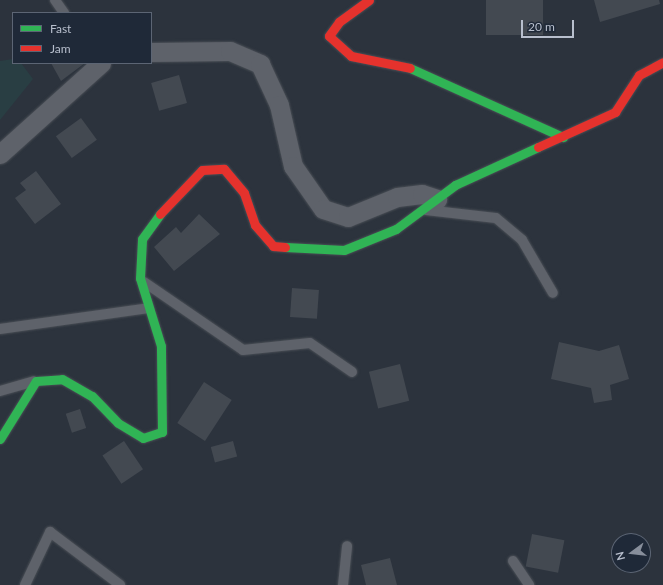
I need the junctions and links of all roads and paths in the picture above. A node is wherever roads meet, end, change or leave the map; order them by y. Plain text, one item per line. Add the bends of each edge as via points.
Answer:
1 (55, 0) edge
2 (369, 0) edge
3 (63, 12) edge
4 (152, 52) edge
5 (663, 62) edge
6 (100, 64) edge
7 (563, 138) junction
8 (0, 154) edge
9 (429, 204) junction
10 (140, 278) junction
11 (553, 293) dead end
12 (149, 308) junction
13 (0, 329) edge
14 (352, 372) dead end
15 (36, 381) junction
16 (0, 391) edge
17 (0, 439) edge
18 (347, 546) dead end
19 (513, 561) dead end
20 (25, 585) edge
21 (120, 585) edge
22 (343, 585) edge
23 (529, 585) edge

1 - 3 lane
2 - 7 street via 339,22 329,36 351,56 412,68
4 - 9 street via 230,51 260,64 278,105 294,166 323,208 348,217 397,197 422,194
5 - 7 street via 639,75 615,112
6 - 8 street
7 - 9 street via 455,185
9 - 10 street via 396,229 344,250 273,246 255,226 244,193 224,169 202,170 168,202 142,239
9 - 11 lane via 496,218 522,240
10 - 12 street
10 - 14 lane via 243,350 310,343
12 - 13 lane
12 - 15 street via 161,346 162,432 143,438 118,423 92,396 62,379
15 - 16 lane
15 - 17 street
18 - 22 lane
19 - 23 lane
20 - 21 lane via 50,532

